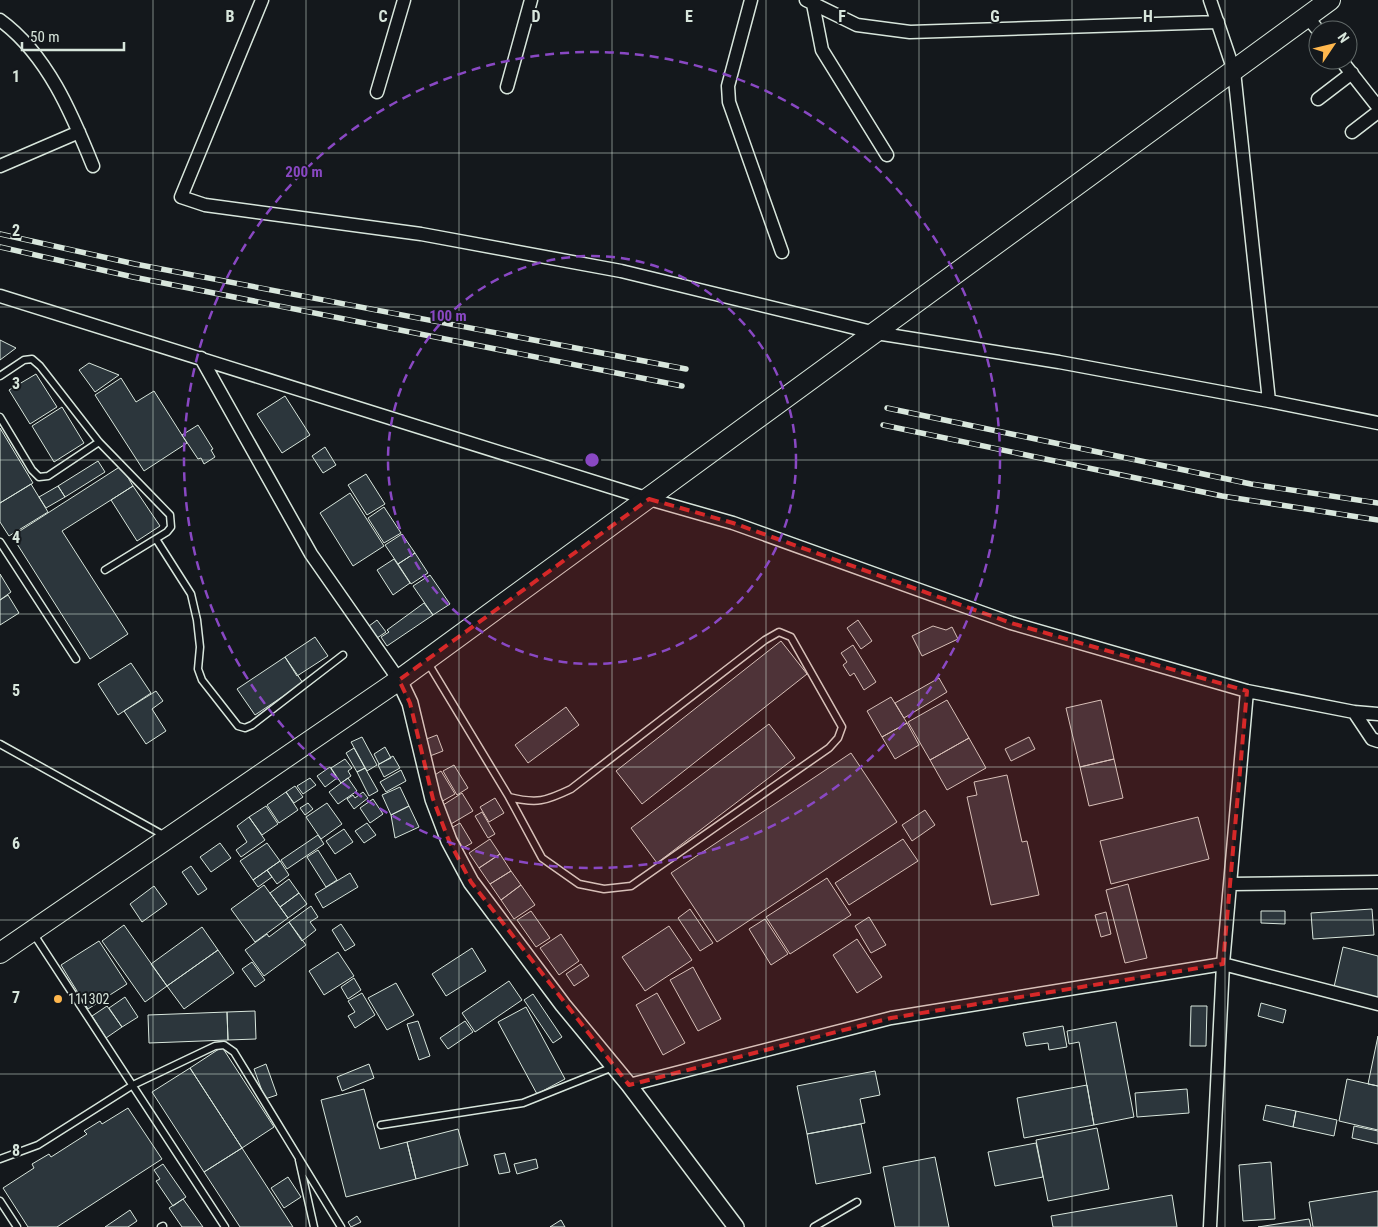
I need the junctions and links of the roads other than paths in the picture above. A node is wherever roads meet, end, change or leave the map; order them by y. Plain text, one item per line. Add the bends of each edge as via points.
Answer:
1 (262, 0) edge
2 (404, 0) edge
3 (531, 0) edge
4 (751, 0) edge
5 (1210, 0) edge
6 (1330, 0) edge
7 (809, 2) edge
8 (0, 20) edge
9 (1316, 20) edge
10 (1218, 22) junction
11 (1308, 27) edge
12 (1349, 70) edge
13 (1234, 71) junction
14 (1352, 73) junction
15 (507, 87) dead end
16 (377, 92) dead end
17 (1318, 99) dead end
18 (1378, 107) edge
19 (1378, 112) edge
20 (79, 132) junction
21 (1352, 132) dead end
22 (887, 155) dead end
23 (0, 166) edge
24 (93, 166) dead end
25 (782, 252) dead end
26 (0, 296) edge
27 (876, 333) junction
28 (201, 358) junction
29 (0, 376) edge
30 (1269, 400) junction
31 (0, 417) edge
32 (1378, 423) edge
33 (99, 442) junction
34 (649, 499) junction
35 (156, 539) junction
36 (0, 542) edge
37 (105, 570) dead end
38 (343, 655) dead end
39 (76, 659) dead end
40 (426, 660) junction
41 (399, 680) junction
42 (1247, 691) junction
43 (1354, 712) junction
44 (1378, 714) edge
45 (1378, 741) edge
46 (0, 744) edge
47 (509, 797) junction
48 (167, 838) junction
49 (1378, 882) edge
50 (1230, 884) junction
51 (33, 932) junction
52 (0, 953) edge
53 (1222, 964) junction
54 (1378, 1004) edge
55 (613, 1067) junction
56 (133, 1085) junction
57 (629, 1085) junction
58 (381, 1125) dead end
59 (296, 1151) junction
60 (0, 1159) edge
61 (0, 1201) edge
62 (857, 1202) dead end
63 (17, 1227) edge
64 (225, 1227) edge
65 (314, 1227) edge
66 (341, 1227) edge
67 (736, 1227) edge
68 (814, 1227) edge
69 (1210, 1227) edge

1 - 27 street via 181,196 205,205 421,234 621,271
2 - 16 street
3 - 15 street
4 - 25 street via 728,86 729,102
5 - 10 street
6 - 9 highway
7 - 10 street via 857,25 910,32
7 - 22 street via 822,50
8 - 20 street via 44,65
10 - 13 street
11 - 13 highway
12 - 14 street
13 - 27 highway
13 - 30 street
14 - 17 street
14 - 18 street
19 - 21 street
20 - 23 street
20 - 24 street
26 - 28 street
27 - 30 street
27 - 34 highway
28 - 34 street
28 - 41 street via 311,554
29 - 33 lane via 24,360 32,359
30 - 32 street
31 - 33 lane via 39,477 48,476
33 - 35 lane via 170,515 172,527
34 - 40 highway
34 - 42 street via 733,523 1011,623
35 - 37 lane
35 - 38 lane via 191,594 197,620 198,669 202,680 238,726 252,725
36 - 39 lane
40 - 41 highway
40 - 47 lane
41 - 48 highway
41 - 55 street via 410,704 433,799 466,874
42 - 43 street
42 - 50 street
43 - 44 street
43 - 45 street via 1372,739
46 - 48 lane
47 - 47 lane via 531,803 549,800 571,789 779,632 791,637 842,727 829,748 631,886 604,889 579,884 542,858
48 - 51 highway
49 - 50 street
50 - 53 street
51 - 52 highway
51 - 56 lane
53 - 54 street
53 - 57 street via 891,1018
53 - 69 street
55 - 57 street
55 - 58 lane via 523,1103
56 - 59 lane via 215,1046 224,1045 234,1052
56 - 60 lane via 38,1145
56 - 64 lane
57 - 67 street
59 - 65 lane
59 - 66 lane
61 - 63 lane
62 - 68 lane

